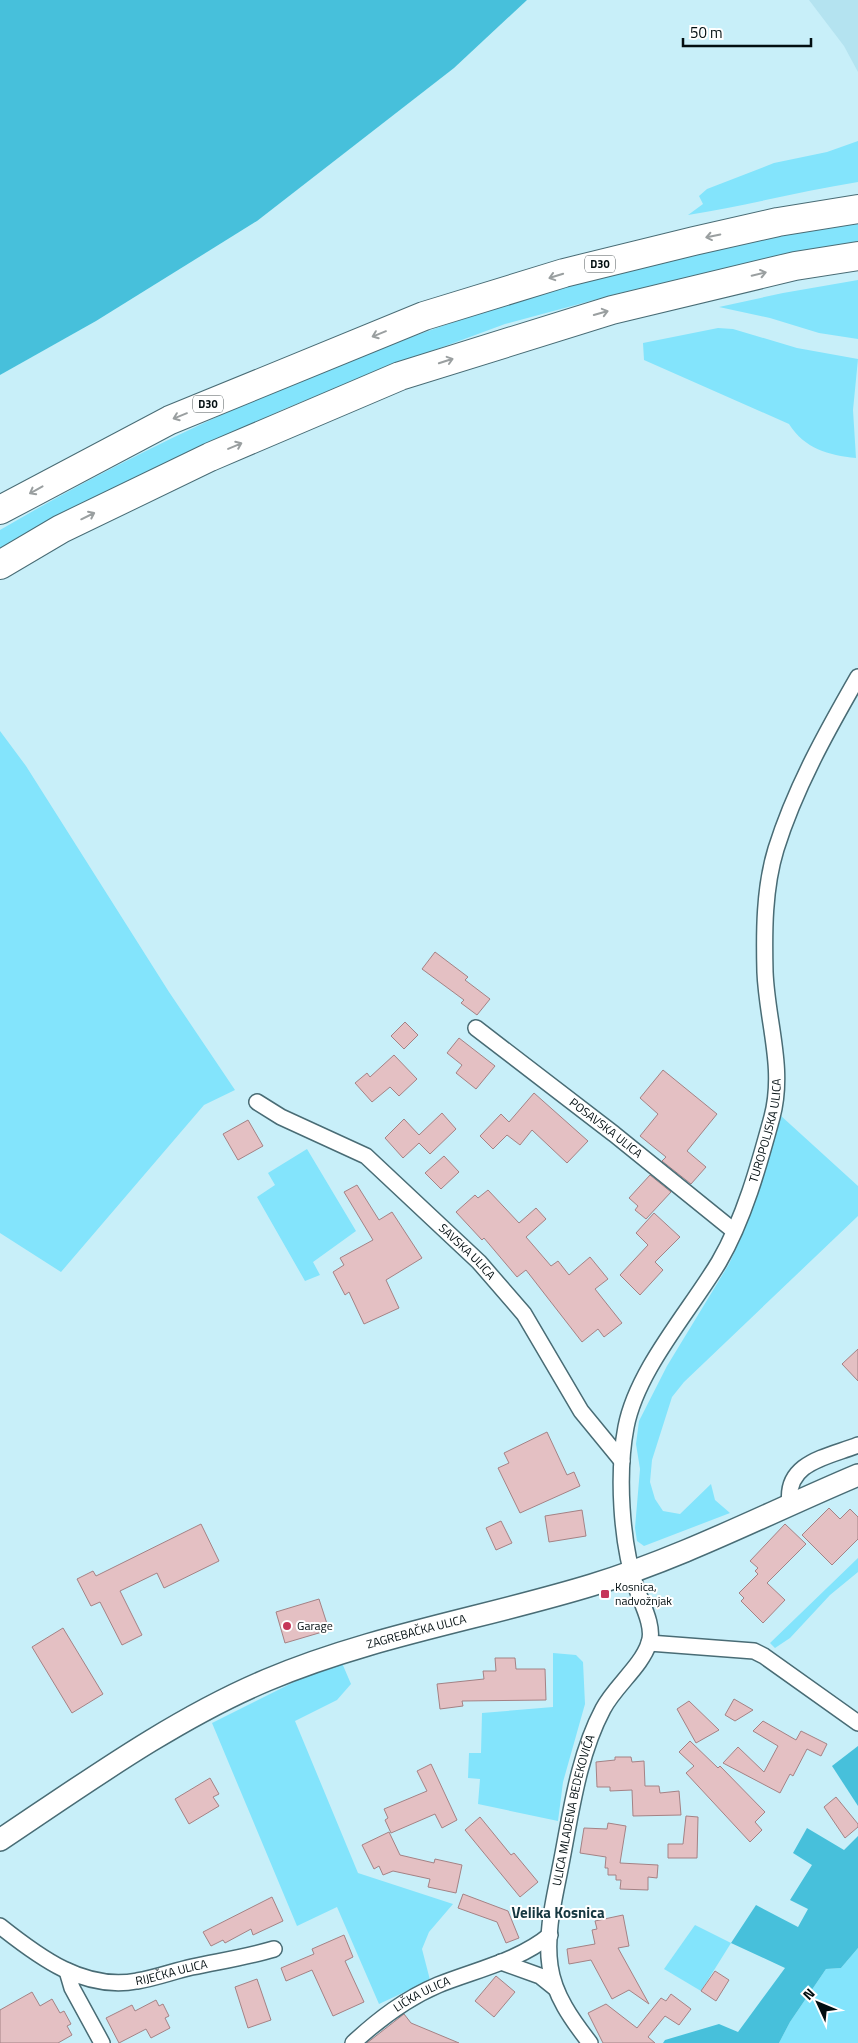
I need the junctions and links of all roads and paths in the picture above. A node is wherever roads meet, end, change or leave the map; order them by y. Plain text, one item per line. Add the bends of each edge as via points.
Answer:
1 (858, 195) edge
2 (858, 209) edge
3 (778, 222) junction
4 (858, 256) edge
5 (795, 266) junction
6 (858, 271) edge
7 (0, 510) edge
8 (0, 565) edge
9 (858, 677) edge
10 (476, 1028) dead end
11 (257, 1102) dead end
12 (734, 1231) junction
13 (858, 1445) edge
14 (622, 1461) junction
15 (858, 1475) edge
16 (790, 1504) junction
17 (631, 1572) junction
18 (649, 1643) junction
19 (858, 1724) edge
20 (0, 1840) edge
21 (0, 1926) edge
22 (550, 1935) junction
23 (274, 1948) dead end
24 (501, 1962) junction
25 (67, 1971) junction
26 (555, 1988) junction
27 (102, 2043) edge
28 (353, 2043) edge
29 (590, 2043) edge

1 - 3 highway via 808,204
2 - 3 highway, D30
3 -> 7 highway, D30 via 564,273 424,316 170,420
4 - 5 highway
5 - 6 highway via 824,277
8 -> 5 highway via 61,529 210,457 400,376 612,310
9 - 12 street, TUROPOLJSKA ULICA via 806,774 775,851 764,930 766,994 778,1062 778,1091
10 - 12 street, POSAVSKA ULICA
11 - 14 street, SAVSKA ULICA via 281,1117 366,1156 479,1262 524,1314 581,1411
12 - 14 street, TUROPOLJSKA ULICA via 720,1260 637,1392 625,1432
13 - 16 street via 803,1467 791,1481 788,1492
14 - 17 street, TUROPOLJSKA ULICA via 622,1513
15 - 16 street, ZAGREBAČKA ULICA
16 - 17 street, ZAGREBAČKA ULICA
17 - 18 street via 651,1634
17 - 20 street, ZAGREBAČKA ULICA via 370,1644 266,1680 167,1732
18 - 19 street via 754,1652
18 - 22 street, ULICA MLADENA BEDEKOVIĆA via 604,1706 586,1752 574,1797
21 - 25 street, RIJEČKA ULICA via 24,1946
22 - 24 street, LIČKA ULICA
22 - 26 street, ULICA MLADENA BEDEKOVIĆA via 550,1965
23 - 25 street, RIJEČKA ULICA via 248,1957 220,1960 136,1982 87,1978
24 - 26 street via 540,1976
24 - 28 street, LIČKA ULICA via 410,1998 370,2026
25 - 27 street via 72,1988
26 - 29 street, ULICA MLADENA BEDEKOVIĆA

